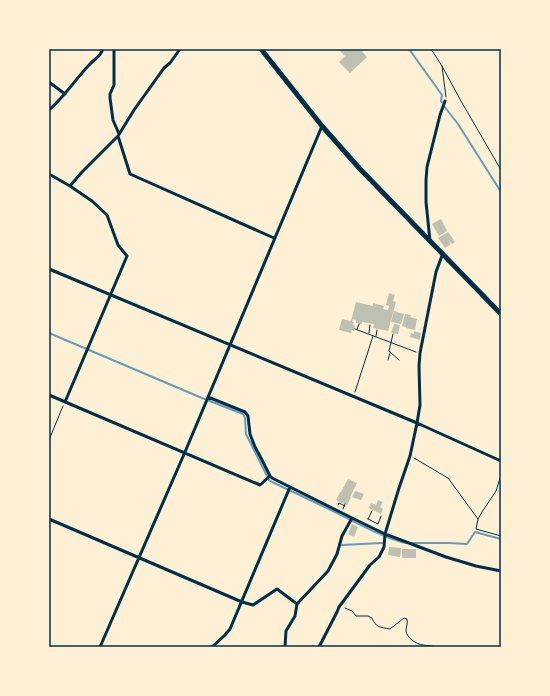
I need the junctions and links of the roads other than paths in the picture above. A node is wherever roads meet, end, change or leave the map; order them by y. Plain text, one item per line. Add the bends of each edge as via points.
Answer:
1 (103, 49) edge
2 (114, 49) edge
3 (180, 49) edge
4 (261, 49) edge
5 (49, 82) edge
6 (65, 94) junction
7 (445, 102) road end
8 (49, 110) edge
9 (322, 126) junction
10 (118, 135) junction
11 (49, 174) edge
12 (70, 186) junction
13 (274, 238) junction
14 (430, 241) junction
15 (442, 253) junction
16 (49, 269) edge
17 (111, 295) junction
18 (501, 314) edge
19 (229, 345) junction
20 (49, 395) edge
21 (208, 397) junction
22 (65, 402) junction
23 (417, 423) junction
24 (185, 452) junction
25 (501, 461) edge
26 (270, 476) junction
27 (290, 487) junction
28 (352, 518) junction
29 (49, 519) edge
30 (385, 534) junction
31 (139, 557) junction
32 (501, 571) edge
33 (242, 602) junction
34 (297, 604) junction
35 (100, 647) edge
36 (212, 647) edge
37 (284, 647) edge
38 (319, 647) edge

1 - 6 street via 101,55
2 - 10 street via 114,85 110,98
3 - 10 street
4 - 9 highway
5 - 6 street
6 - 8 street
7 - 14 street via 427,166 426,202
9 - 13 street
9 - 14 highway
10 - 12 street
10 - 13 street via 130,174
11 - 12 street
12 - 17 street via 107,215 118,245 127,256
13 - 19 street
14 - 15 highway
15 - 18 highway
15 - 23 street via 420,354 420,405
16 - 17 street
17 - 19 street
17 - 22 street
19 - 21 street
19 - 23 street
20 - 22 street
21 - 24 street
21 - 26 street via 245,412 255,447
22 - 24 street
23 - 25 street
23 - 30 street via 410,456
24 - 26 street via 260,484
24 - 31 street
26 - 27 street
27 - 28 street
27 - 33 street
28 - 30 street
28 - 34 street via 328,571
29 - 31 street
30 - 32 street via 446,557
30 - 38 street via 384,547 379,557 342,602
31 - 33 street
31 - 35 street
33 - 34 street via 253,605 277,589
33 - 36 street via 230,629
34 - 37 street via 295,616 286,631

